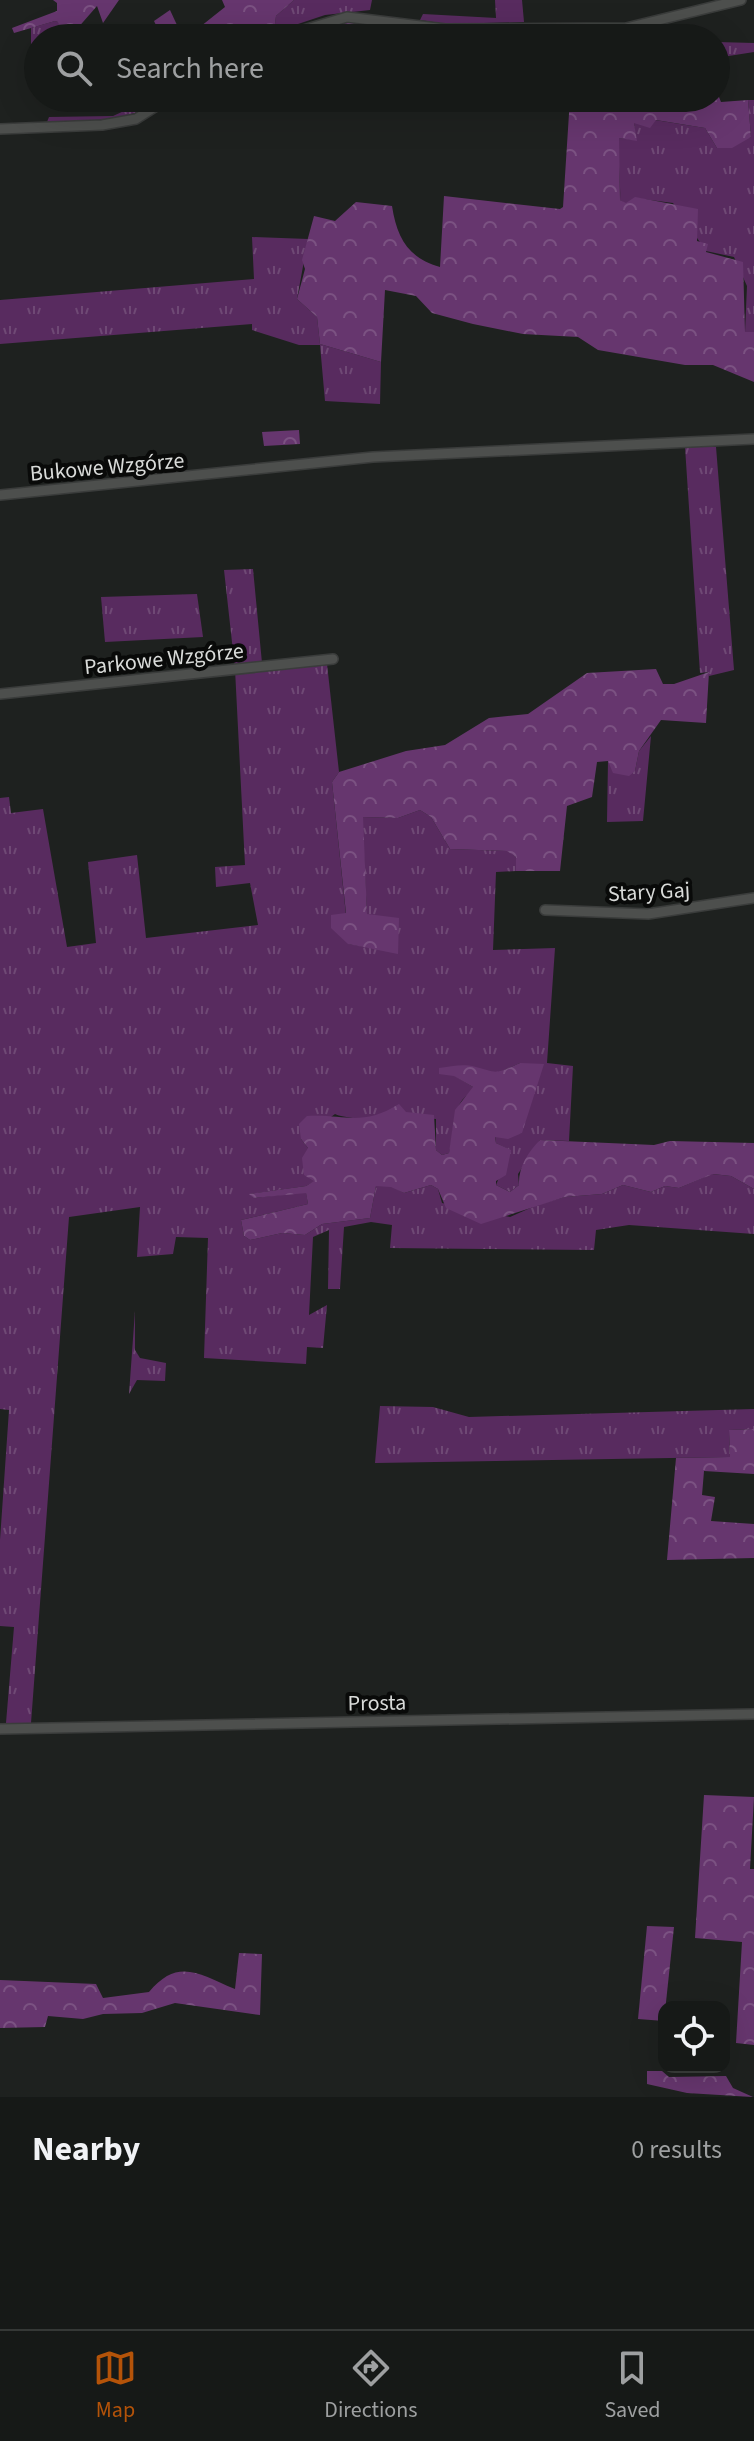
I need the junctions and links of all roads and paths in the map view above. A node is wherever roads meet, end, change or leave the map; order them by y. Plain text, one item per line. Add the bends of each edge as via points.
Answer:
1 (741, 0) edge
2 (324, 24) edge
3 (404, 24) edge
4 (646, 24) edge
5 (147, 112) edge
6 (0, 129) edge
7 (754, 439) edge
8 (0, 495) edge
9 (333, 659) dead end
10 (0, 694) edge
11 (754, 898) edge
12 (545, 910) dead end
13 (754, 1714) edge
14 (0, 1729) edge

1 - 4 street
2 - 3 street via 347,17
5 - 6 street via 113,123
7 - 8 street, Bukowe Wzgórze via 373,457
9 - 10 street, Parkowe Wzgórze
11 - 12 street, Stary Gaj via 648,914
13 - 14 street, Prosta

